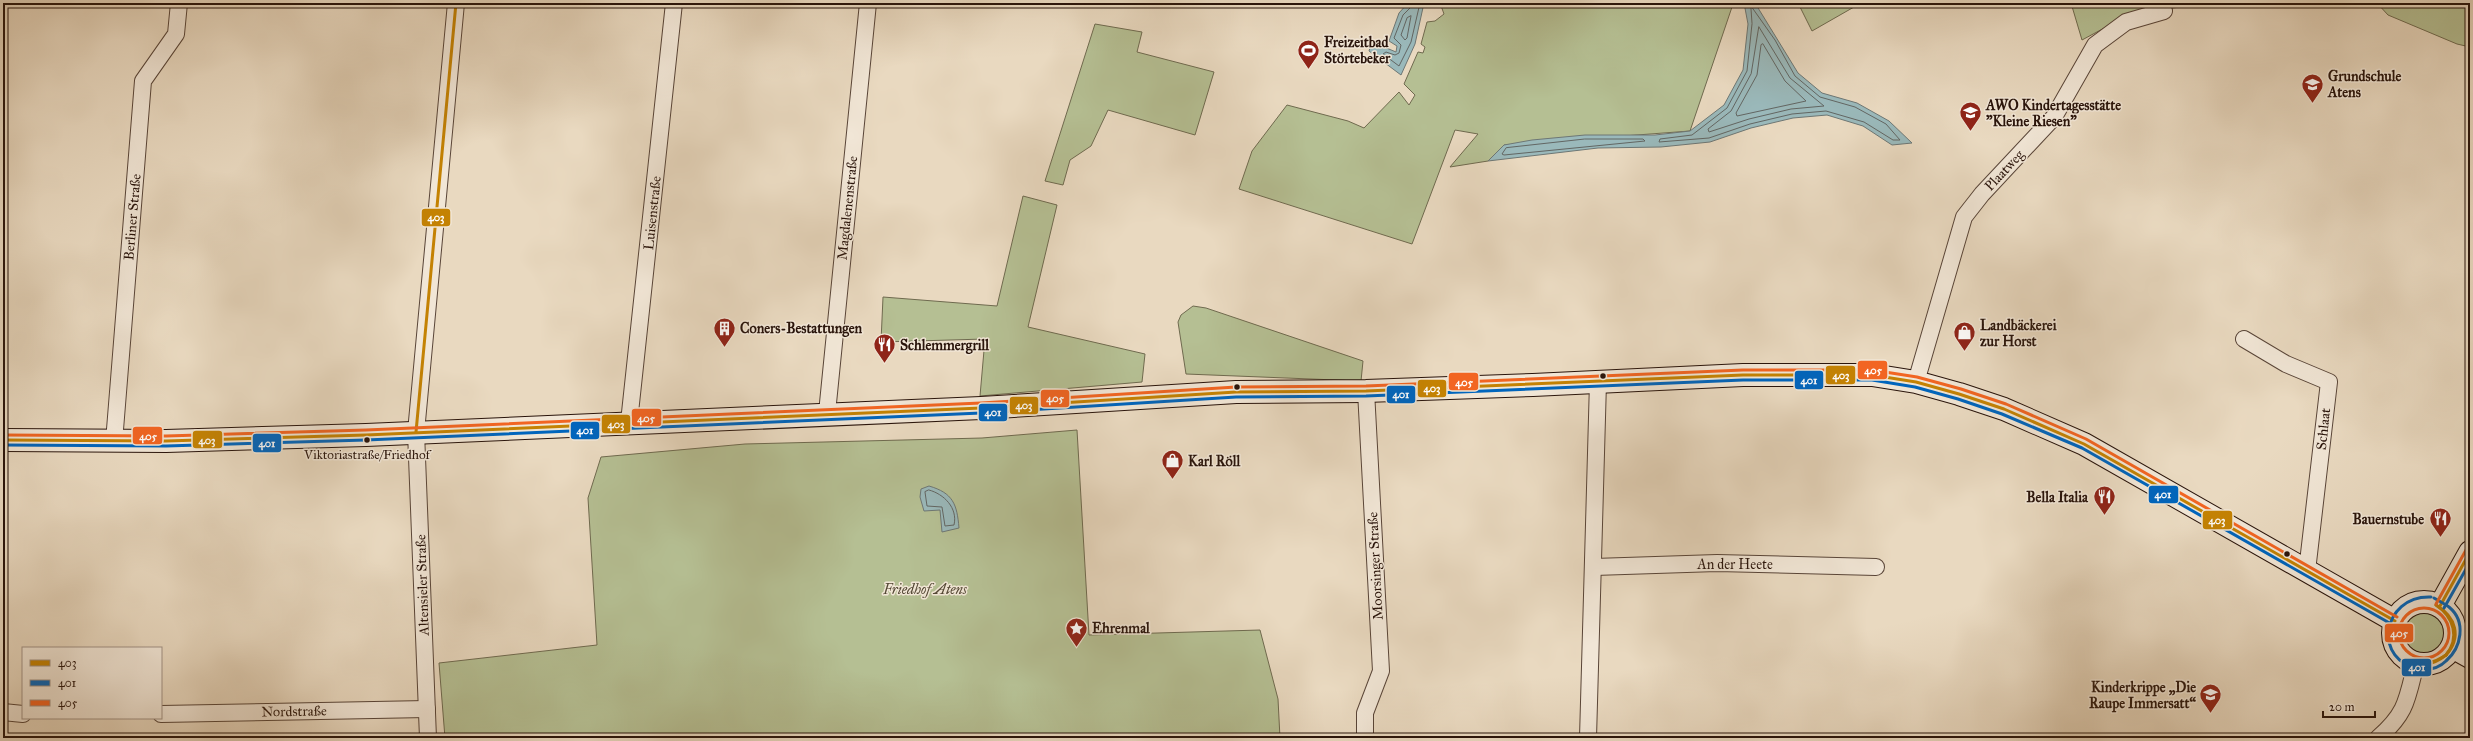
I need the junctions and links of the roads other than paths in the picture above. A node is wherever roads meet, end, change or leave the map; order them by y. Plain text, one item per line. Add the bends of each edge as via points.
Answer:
1 (179, 3) edge
2 (456, 3) edge
3 (674, 3) edge
4 (868, 3) edge
5 (2164, 12) dead end
6 (2244, 339) dead end
7 (1598, 382) junction
8 (1916, 382) junction
9 (1366, 391) junction
10 (827, 413) junction
11 (629, 422) junction
12 (416, 432) junction
13 (3, 440) edge
14 (114, 442) junction
15 (2470, 552) edge
16 (1594, 567) junction
17 (1876, 567) dead end
18 (2307, 571) junction
19 (2440, 606) junction
20 (2395, 621) junction
21 (2461, 652) edge
22 (2416, 663) junction
23 (427, 709) junction
24 (3, 712) edge
25 (22, 714) edge
26 (162, 714) edge
27 (428, 738) edge
28 (1365, 738) edge
29 (1588, 738) edge
30 (2378, 738) edge

1 - 14 street, Berliner Straße via 176,34 143,81
2 - 12 street, Altensieler Straße
3 - 11 street, Luisenstraße
4 - 10 street, Magdalenenstraße
5 - 8 street, Plaatweg via 2126,22 2095,45 2054,118 1982,194 1964,217
6 - 18 street, Schlaat via 2286,364 2329,382
7 - 8 street via 1829,374 1872,374
7 - 9 street
7 - 16 street
8 - 18 street via 2004,409 2084,444
9 - 10 street via 1236,392 980,408
9 - 28 street, Moorsinger Straße via 1381,671 1364,714
10 - 11 street
11 - 12 street
12 - 14 street
12 - 23 street, Altensieler Straße
13 - 14 street
15 - 19 street
16 - 17 street, An der Heete via 1717,563
16 - 29 street
18 - 20 street
19 - 20 street via 2431,602 2411,604 2403,609
19 - 21 street via 2449,614 2454,624
20 - 22 street via 2392,631 2395,645 2403,657
21 - 22 street via 2446,656 2437,662
22 - 30 street via 2406,707 2390,728
23 - 26 street, Nordstraße
23 - 27 street, Altensieler Straße
24 - 25 street

